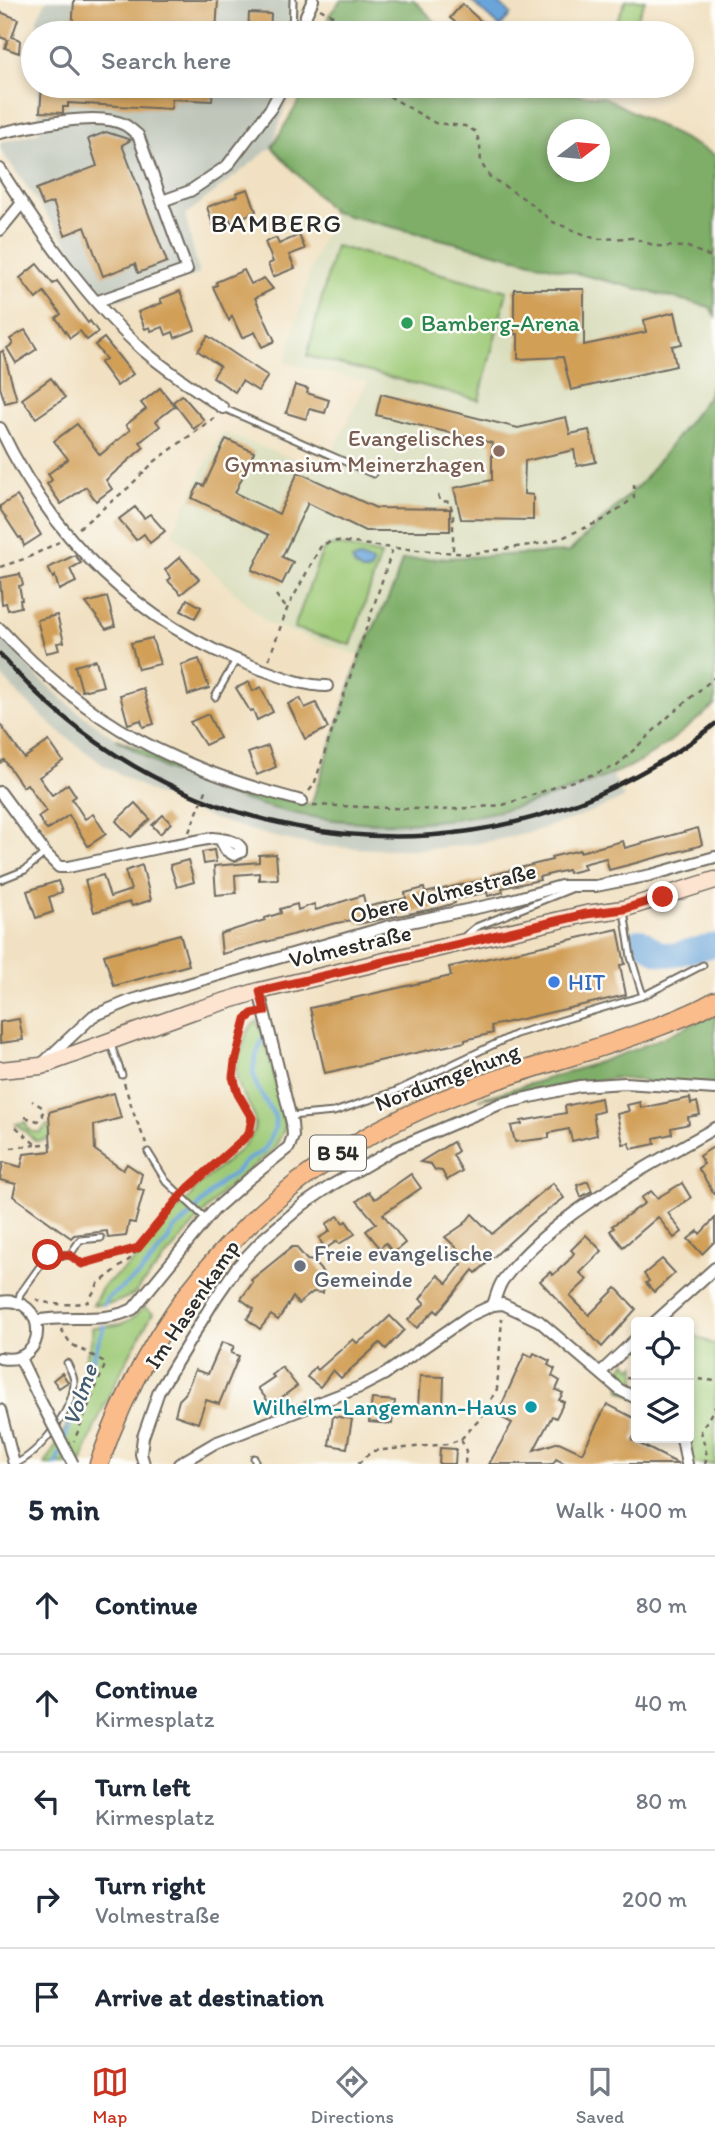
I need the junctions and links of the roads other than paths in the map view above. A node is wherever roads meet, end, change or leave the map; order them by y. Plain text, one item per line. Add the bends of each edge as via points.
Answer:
1 (293, 0) edge
2 (312, 3) edge
3 (292, 21) edge
4 (305, 21) edge
5 (276, 98) edge
6 (0, 133) edge
7 (0, 169) edge
8 (162, 201) junction
9 (22, 203) junction
10 (0, 230) edge
11 (98, 301) junction
12 (223, 408) joint
13 (0, 428) edge
14 (373, 474) dead end
15 (0, 629) edge
16 (236, 660) junction
17 (327, 686) dead end
18 (215, 698) dead end
19 (0, 792) edge
20 (302, 801) road end
21 (220, 839) dead end
22 (45, 853) junction
23 (715, 857) edge
24 (0, 880) edge
25 (715, 880) edge
26 (577, 887) junction
27 (624, 909) junction
28 (456, 944) junction
29 (703, 965) dead end
30 (260, 991) junction
31 (643, 996) junction
32 (715, 1001) edge
33 (110, 1041) junction
34 (41, 1066) junction
35 (0, 1070) edge
36 (122, 1075) road end
37 (715, 1089) edge
38 (290, 1116) junction
39 (715, 1128) edge
40 (147, 1149) road end
41 (206, 1219) junction
42 (101, 1238) dead end
43 (715, 1268) edge
44 (0, 1302) edge
45 (18, 1303) junction
46 (498, 1305) junction
47 (661, 1317) edge
48 (36, 1321) junction
49 (631, 1344) edge
50 (0, 1358) edge
51 (20, 1358) junction
52 (67, 1363) dead end
53 (601, 1372) junction
54 (631, 1396) edge
55 (0, 1410) edge
56 (683, 1443) edge
57 (182, 1463) edge
58 (15, 1464) edge
59 (73, 1464) edge
60 (99, 1464) edge
61 (144, 1464) edge
62 (687, 1464) edge

1 - 3 lane
2 - 4 street
5 - 8 street via 227,166 190,191
6 - 8 street via 52,122 123,123 138,135
7 - 9 street
8 - 11 street via 187,270
9 - 10 street
9 - 11 street
11 - 12 street via 144,351
12 - 14 lane
13 - 16 street via 24,476 92,562 145,609
15 - 20 street via 55,683 127,735 245,786
16 - 17 street via 308,685
16 - 18 lane
19 - 22 street
21 - 22 street via 68,867 59,867
22 - 24 lane via 25,870
23 - 26 street, Obere Volmestraße via 652,875
25 - 27 main road, Volmestraße
26 - 28 lane via 476,927
26 - 34 street, Obere Volmestraße via 561,886 386,927 132,1000 93,1017
27 - 28 main road, Volmestraße
27 - 31 lane
28 - 30 main road, Volmestraße
29 - 31 lane
30 - 33 main road, Volmestraße
30 - 38 street
31 - 38 lane via 516,1034 396,1091 334,1112
32 - 60 main road, Nordumgehung / B 54 via 639,1034 471,1088 417,1111 351,1145 294,1183 219,1252 167,1324 123,1402
33 - 34 main road, Volmestraße
33 - 36 lane
34 - 35 main road, Volmestraße
37 - 61 street, Im Hasenkamp via 590,1085 500,1104 396,1148 332,1185 264,1238 215,1299 159,1391 143,1437
38 - 41 street via 293,1136 289,1147
39 - 46 street via 560,1224 501,1282
40 - 41 lane via 163,1177
41 - 48 street via 134,1309 120,1315
42 - 45 lane via 80,1240 70,1255 48,1255
43 - 47 street
44 - 45 street
45 - 48 street
46 - 53 street via 539,1321
46 - 57 street via 469,1316 385,1374 215,1443
48 - 51 street via 35,1342
49 - 53 street
50 - 51 street
51 - 59 street, bridge
52 - 58 lane via 74,1384 63,1417
53 - 54 street
55 - 58 street
56 - 62 street

